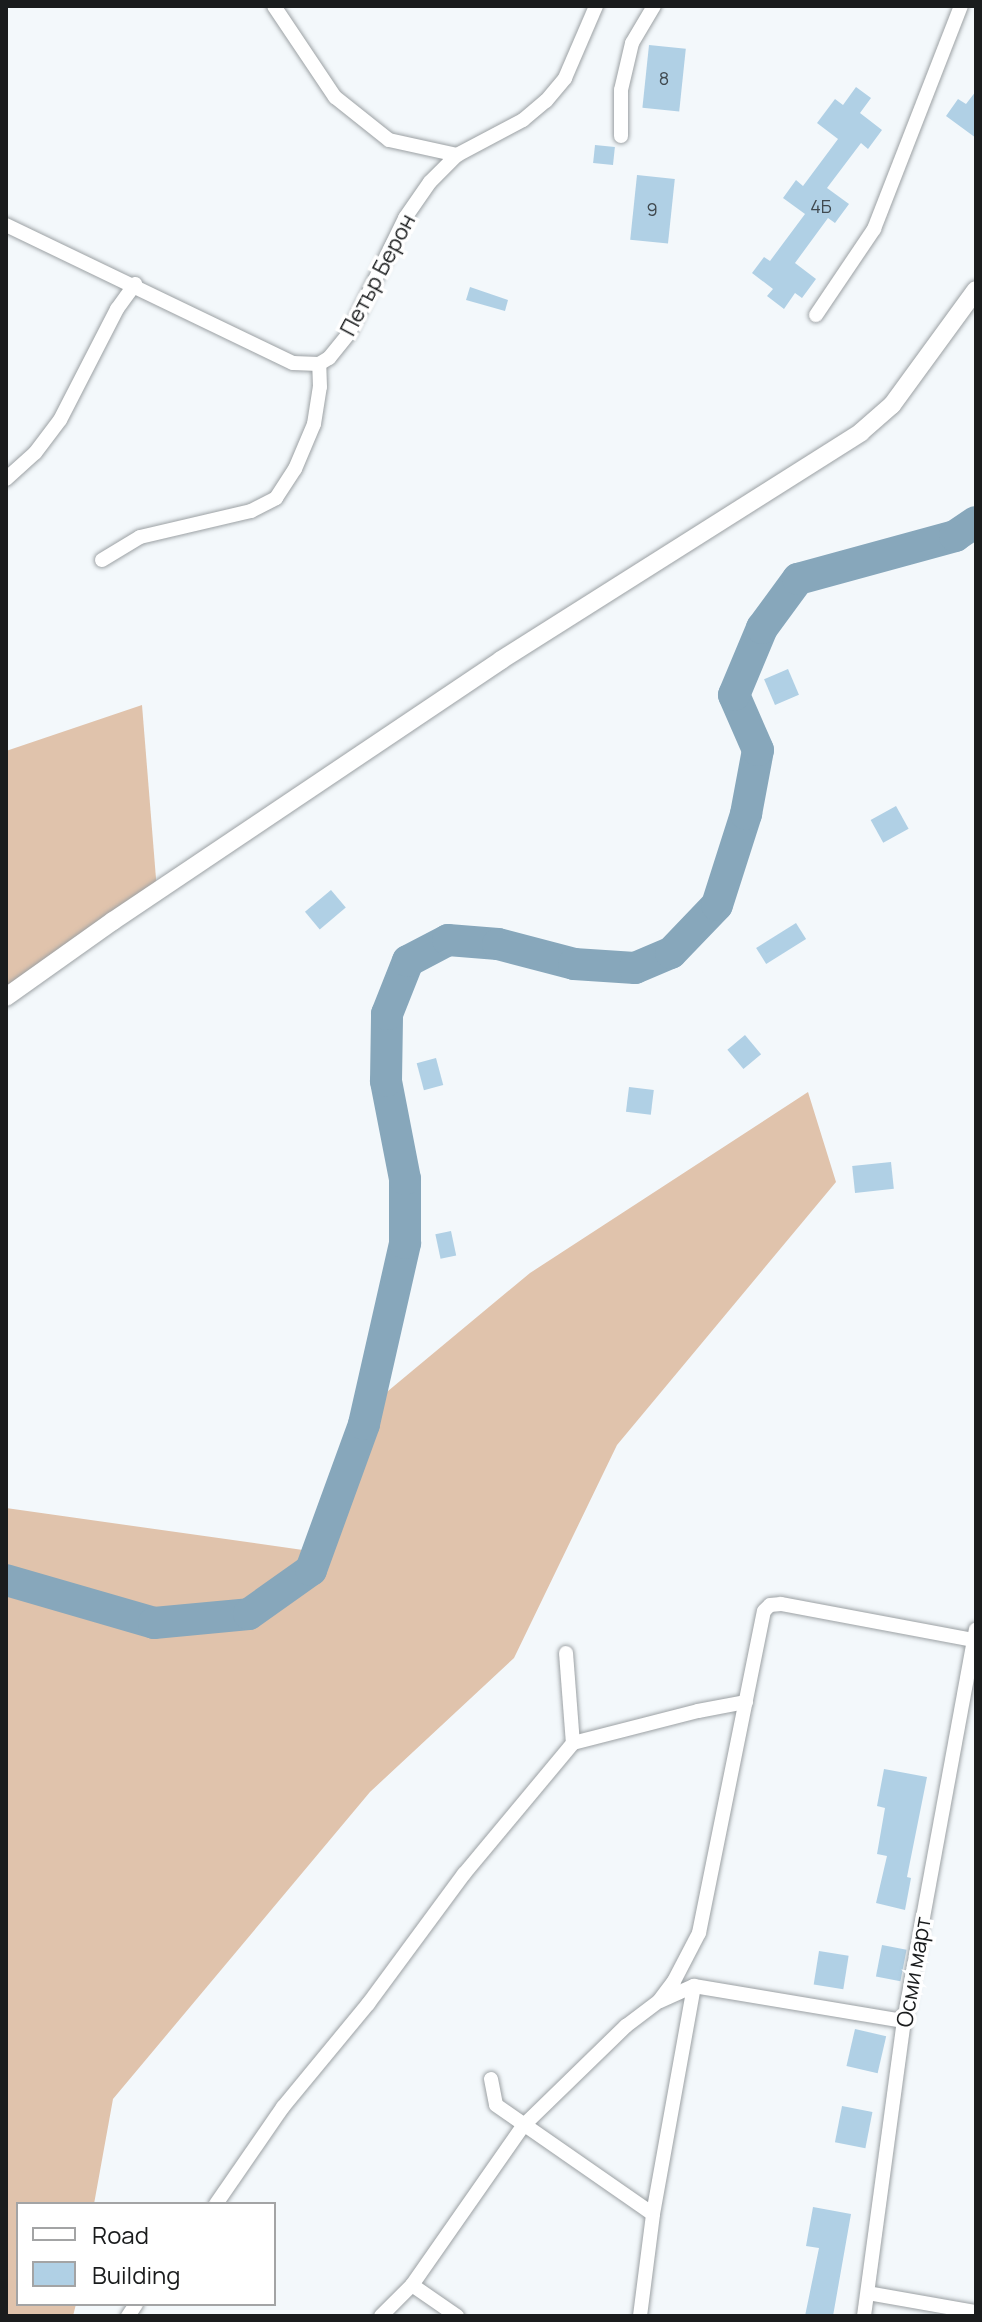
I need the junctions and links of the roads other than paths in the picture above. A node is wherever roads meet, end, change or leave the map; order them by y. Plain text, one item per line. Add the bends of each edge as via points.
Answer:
1 (274, 6) edge
2 (596, 6) edge
3 (654, 6) edge
4 (961, 6) edge
5 (621, 136) dead end
6 (457, 155) junction
7 (6, 225) edge
8 (135, 284) junction
9 (976, 290) edge
10 (816, 315) dead end
11 (319, 364) junction
12 (6, 479) edge
13 (102, 560) dead end
14 (6, 997) edge
15 (975, 1635) edge
16 (566, 1653) dead end
17 (746, 1702) junction
18 (573, 1743) junction
19 (694, 1986) junction
20 (659, 2001) junction
21 (904, 2021) junction
22 (491, 2079) dead end
23 (523, 2126) junction
24 (217, 2202) edge
25 (653, 2214) junction
26 (412, 2285) junction
27 (868, 2293) junction
28 (976, 2312) edge
29 (381, 2316) edge
30 (457, 2316) edge
31 (640, 2316) edge
32 (864, 2316) edge

1 - 6 street via 335,97 389,140
2 - 6 street, Петър Берон via 565,78 546,101 523,120
3 - 5 street via 632,43 621,90
4 - 10 street via 874,229
6 - 11 street, Петър Берон via 405,218 349,333
7 - 8 street
8 - 11 street via 293,363
8 - 12 street via 60,420
9 - 14 street via 892,405 861,432 501,660
11 - 13 street via 314,424 276,498 251,511 140,537
15 - 17 street via 770,1605 764,1611
15 - 21 street, Осми март
16 - 18 street
17 - 18 street
17 - 20 street via 699,1933
18 - 24 street via 283,2107
19 - 20 street
19 - 21 street
19 - 25 street
20 - 23 street
21 - 27 street, Осми март
22 - 23 street via 496,2105
23 - 25 street
23 - 26 street
25 - 31 street
26 - 29 street
26 - 30 street
27 - 28 street
27 - 32 street, Осми март

